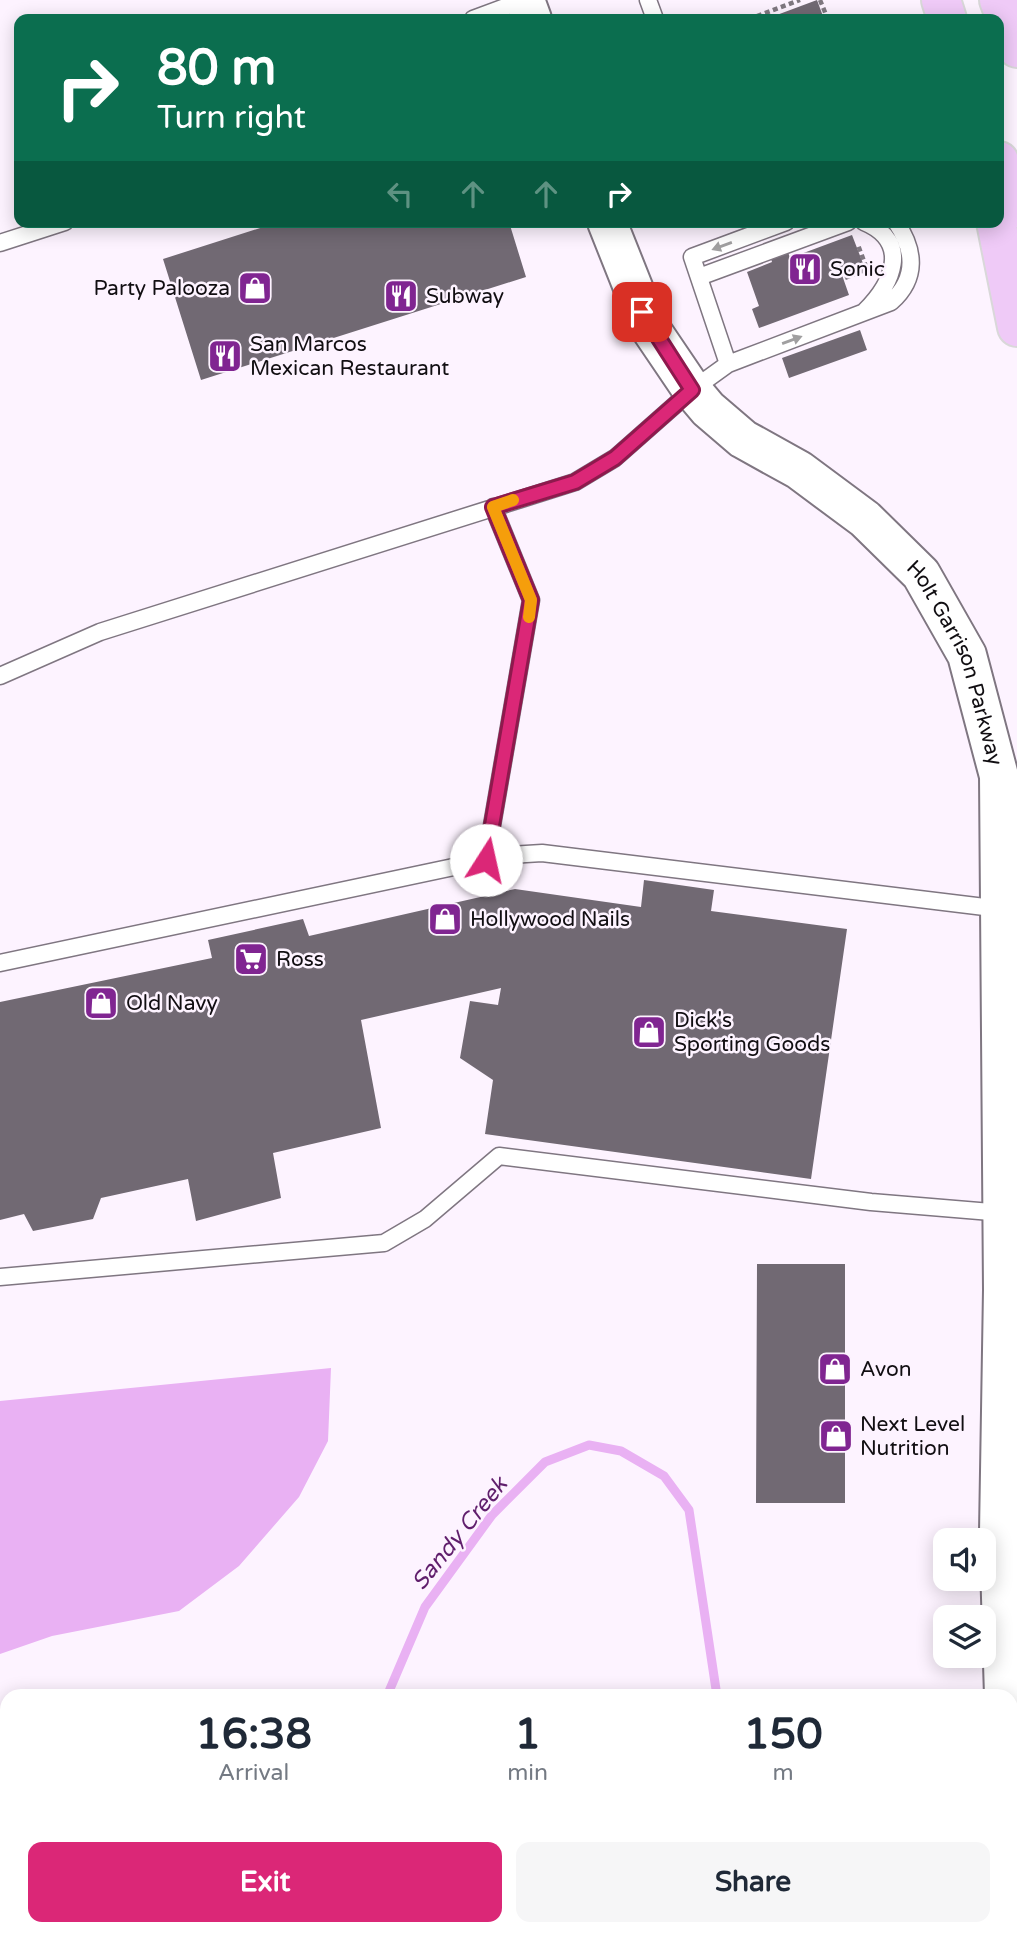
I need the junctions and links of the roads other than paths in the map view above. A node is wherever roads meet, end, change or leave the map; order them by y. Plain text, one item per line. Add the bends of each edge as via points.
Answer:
1 (524, 0) edge
2 (999, 0) edge
3 (486, 14) edge
4 (1017, 48) edge
5 (1004, 174) edge
6 (1017, 208) edge
7 (46, 228) edge
8 (609, 228) edge
9 (770, 228) edge
10 (832, 228) edge
11 (872, 228) edge
12 (899, 228) edge
13 (997, 228) edge
14 (0, 243) edge
15 (699, 277) junction
16 (861, 315) junction
17 (1017, 327) edge
18 (728, 364) junction
19 (692, 390) junction
20 (493, 507) junction
21 (0, 676) edge
22 (486, 860) junction
23 (1001, 909) junction
24 (0, 963) edge
25 (1003, 1213) junction
26 (0, 1277) edge
27 (1004, 1689) edge

1 - 3 lane
2 - 4 main road
5 - 6 main road
7 - 14 lane
8 - 19 street, Holt Garrison Parkway via 648,325
9 -> 15 lane via 692,257
10 - 15 lane
11 - 16 lane via 885,238 893,271 886,287
12 - 16 lane via 912,253 910,276 891,302
13 - 17 main road
15 - 18 lane
18 -> 16 lane
18 - 19 lane
19 - 20 lane via 615,458 575,482
19 - 23 street, Holt Garrison Parkway via 743,439 799,470 865,519 921,574 967,655 999,776
20 - 21 lane via 100,632
20 - 22 lane via 531,600
22 - 23 lane via 542,853
22 - 24 lane
23 - 25 street, Holt Garrison Parkway
25 - 26 lane via 871,1202 499,1156 425,1219 384,1243
25 - 27 street, Holt Garrison Parkway via 999,1532

